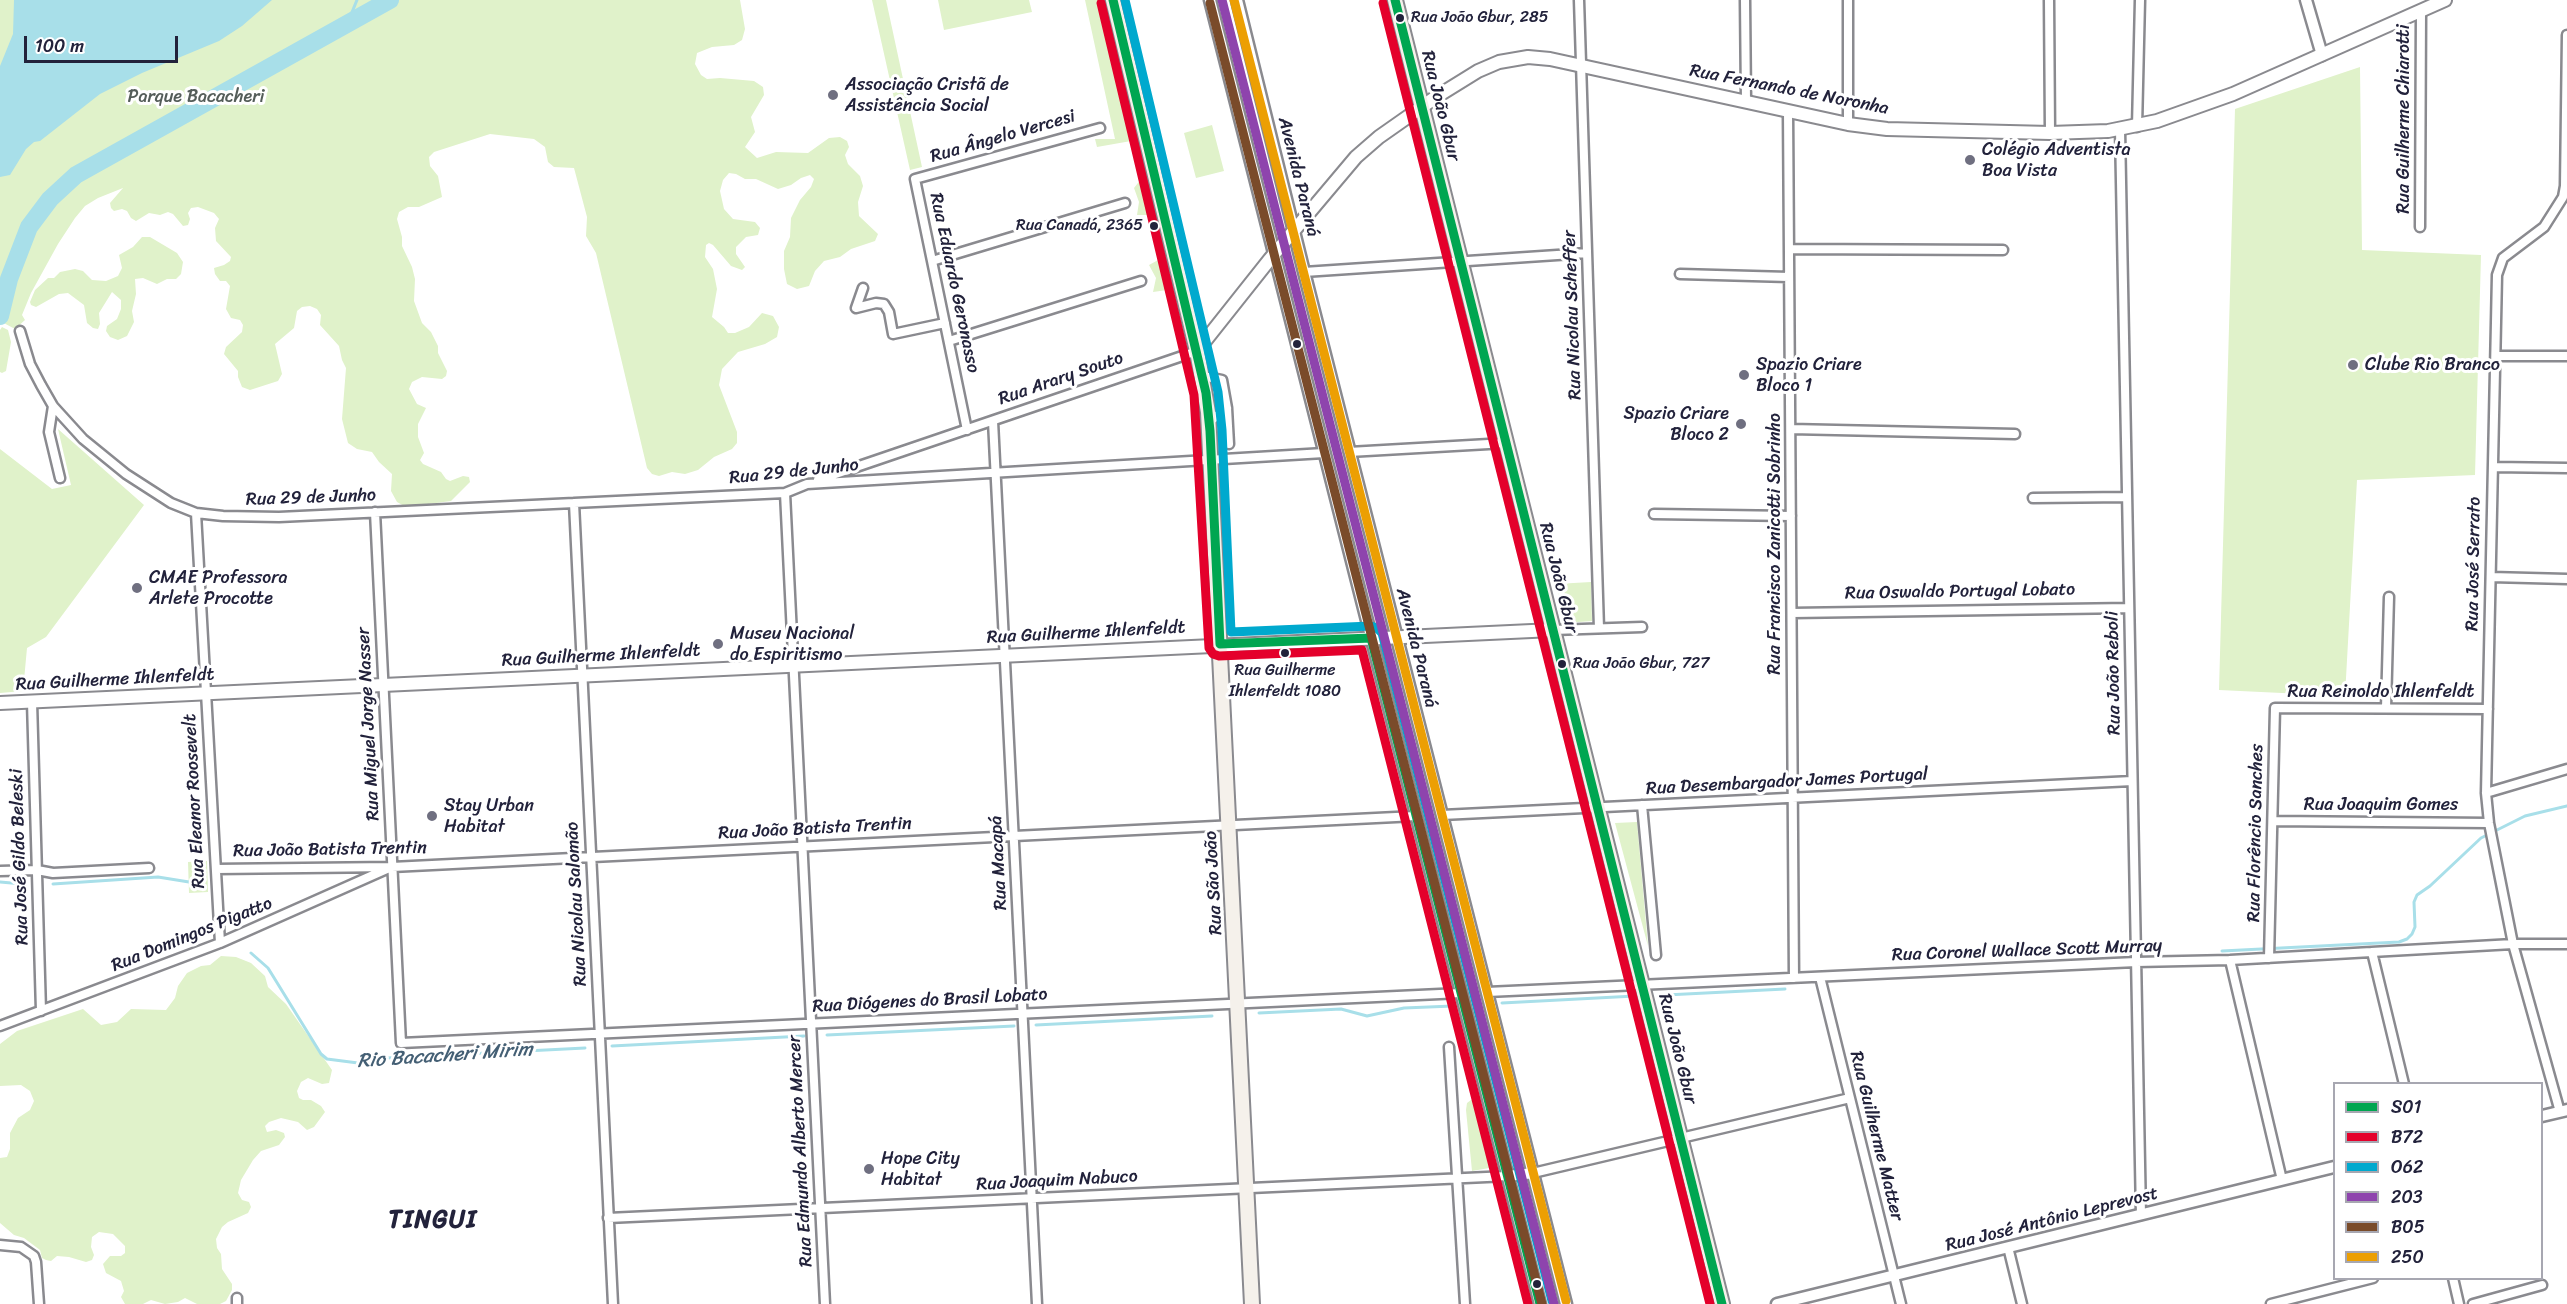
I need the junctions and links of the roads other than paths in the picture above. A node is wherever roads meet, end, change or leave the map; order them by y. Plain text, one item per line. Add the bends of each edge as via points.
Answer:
1 (1113, 0) edge
2 (1210, 0) edge
3 (1237, 0) edge
4 (1395, 0) edge
5 (1579, 0) edge
6 (1745, 0) edge
7 (1848, 0) edge
8 (2049, 0) edge
9 (2140, 0) edge
10 (2306, 0) edge
11 (2445, 0) edge
12 (2421, 11) junction
13 (2567, 36) edge
14 (2322, 55) junction
15 (1581, 65) junction
16 (1746, 101) junction
17 (1422, 106) junction
18 (1788, 111) junction
19 (1848, 124) junction
20 (2137, 127) junction
21 (1100, 128) dead end
22 (2120, 130) junction
23 (2050, 132) junction
24 (915, 179) joint
25 (2566, 187) edge
26 (1125, 203) dead end
27 (2420, 227) dead end
28 (1294, 231) junction
29 (1789, 249) junction
30 (2003, 250) dead end
31 (1587, 253) junction
32 (1273, 255) junction
33 (932, 261) junction
34 (1461, 261) junction
35 (1304, 272) junction
36 (1680, 274) dead end
37 (1790, 277) junction
38 (1141, 281) dead end
39 (863, 288) dead end
40 (945, 323) junction
41 (20, 331) dead end
42 (949, 341) junction
43 (1197, 351) junction
44 (2496, 356) junction
45 (2567, 356) edge
46 (1203, 376) junction
47 (53, 406) junction
48 (1227, 408) junction
49 (993, 421) junction
50 (1209, 422) junction
51 (967, 429) junction
52 (1791, 429) junction
53 (2014, 434) dead end
54 (1506, 443) junction
55 (1229, 444) dead end
56 (1350, 452) junction
57 (1324, 453) junction
58 (1211, 460) junction
59 (2493, 467) junction
60 (2567, 468) edge
61 (996, 473) junction
62 (60, 478) dead end
63 (807, 484) junction
64 (785, 493) junction
65 (2127, 497) junction
66 (2033, 498) dead end
67 (574, 503) junction
68 (375, 512) junction
69 (196, 513) junction
70 (1654, 514) dead end
71 (1791, 516) junction
72 (2491, 577) junction
73 (2567, 579) edge
74 (2388, 597) dead end
75 (2129, 608) junction
76 (1792, 613) junction
77 (1642, 627) dead end
78 (1599, 628) junction
79 (1553, 630) junction
80 (1384, 638) junction
81 (1220, 644) junction
82 (1005, 654) junction
83 (794, 665) junction
84 (582, 675) junction
85 (384, 685) junction
86 (206, 693) junction
87 (32, 702) junction
88 (0, 703) edge
89 (2275, 708) joint
90 (2386, 708) junction
91 (2488, 709) junction
92 (2567, 769) edge
93 (2132, 781) junction
94 (2486, 793) junction
95 (1793, 798) junction
96 (1642, 806) junction
97 (1598, 808) junction
98 (1442, 815) junction
99 (1416, 816) junction
100 (2273, 821) junction
101 (1229, 825) junction
102 (2491, 829) junction
103 (1014, 836) junction
104 (802, 846) junction
105 (591, 857) junction
106 (392, 867) junction
107 (149, 868) dead end
108 (216, 869) junction
109 (37, 870) junction
110 (0, 871) edge
111 (220, 943) junction
112 (2512, 944) junction
113 (2567, 944) edge
114 (2372, 952) junction
115 (1656, 955) dead end
116 (2269, 958) junction
117 (2230, 960) junction
118 (2136, 962) junction
119 (1820, 976) junction
120 (1794, 978) junction
121 (1642, 985) junction
122 (1487, 992) junction
123 (1461, 993) junction
124 (1238, 1004) junction
125 (41, 1011) junction
126 (1023, 1014) junction
127 (811, 1023) junction
128 (0, 1026) edge
129 (600, 1033) junction
130 (401, 1043) joint
131 (1449, 1047) dead end
132 (2404, 1082) edge
133 (1850, 1098) junction
134 (2564, 1111) edge
135 (2543, 1116) edge
136 (1680, 1138) junction
137 (2333, 1167) edge
138 (1533, 1173) junction
139 (1508, 1176) junction
140 (1457, 1179) junction
141 (2282, 1180) junction
142 (1246, 1189) junction
143 (1032, 1199) junction
144 (820, 1208) junction
145 (2141, 1215) junction
146 (608, 1218) junction
147 (0, 1245) edge
148 (2008, 1247) junction
149 (1894, 1275) junction
150 (2367, 1280) edge
151 (2453, 1280) edge
152 (2542, 1285) dead end
153 (2310, 1299) edge
154 (39, 1304) edge
155 (613, 1304) edge
156 (825, 1304) edge
157 (1037, 1304) edge
158 (1252, 1304) edge
159 (1465, 1304) edge
160 (1540, 1304) edge
161 (1566, 1304) edge
162 (1722, 1304) edge
163 (1777, 1304) edge
164 (1901, 1304) edge
165 (2022, 1304) edge
166 (2271, 1304) edge
167 (2459, 1304) edge
168 (2472, 1304) edge

1 - 43 main road, Rua São João
2 - 32 street, Avenida Paraná
3 - 28 street, Avenida Paraná
4 - 17 main road, Rua João Gbur
5 - 15 street, Rua Nicolau Scheffer
6 - 16 street
7 - 19 street
8 - 23 street
9 - 20 street
10 - 14 street
11 - 12 main road, Rua Fernando de Noronha
12 - 14 main road, Rua Fernando de Noronha
12 - 27 street, Rua Guilherme Chiarotti
13 - 25 street, Rua José Serrato
14 - 20 main road, Rua Fernando de Noronha via 2234,94
15 - 16 main road, Rua Fernando de Noronha
15 - 17 main road, Rua Fernando de Noronha via 1539,57 1498,62
15 - 31 street, Rua Nicolau Scheffer
16 - 18 main road, Rua Fernando de Noronha
17 - 28 main road, Rua Fernando de Noronha via 1356,157
17 - 34 main road, Rua João Gbur
18 - 19 main road, Rua Fernando de Noronha
18 - 29 street, Rua Francisco Zanicotti Sobrinho
19 - 23 main road, Rua Fernando de Noronha via 1898,130
20 - 22 main road, Rua Fernando de Noronha
21 - 24 street, Rua Ângelo Vercesi
22 - 23 main road, Rua Fernando de Noronha
22 - 65 street, Rua João Reboli
24 - 33 street, Rua Eduardo Geronasso
25 - 44 street, Rua José Serrato via 2544,227 2503,258 2499,267
26 - 33 street
28 - 32 main road, Rua Fernando de Noronha
28 - 35 street, Avenida Paraná
29 - 30 street
29 - 37 street, Rua Francisco Zanicotti Sobrinho
31 - 34 street
31 - 78 street, Rua Nicolau Scheffer
32 - 43 main road
32 - 57 street, Avenida Paraná
33 - 40 street, Rua Eduardo Geronasso
34 - 35 street
34 - 54 main road, Rua João Gbur
35 - 56 street, Avenida Paraná
36 - 37 street
37 - 52 street, Rua Francisco Zanicotti Sobrinho
38 - 42 street
39 - 40 street via 856,308 884,304 893,334
40 - 42 street, Rua Eduardo Geronasso
41 - 47 street, Rua 29 de Junho via 30,364
42 - 51 street, Rua Eduardo Geronasso
43 - 46 main road, Rua São João
43 - 49 street, Rua Arary Souto
44 - 45 street
44 - 59 street, Rua José Serrato
46 - 48 street via 1222,380
46 - 50 main road, Rua São João
47 - 62 street via 50,432
47 - 69 street, Rua 29 de Junho via 83,439 126,474 171,503
48 - 50 street
48 - 55 street
49 - 51 street, Rua Arary Souto
49 - 61 street, Rua Macapá
50 - 58 main road, Rua São João
51 - 63 street, Rua Arary Souto
52 - 53 street
52 - 71 street, Rua Francisco Zanicotti Sobrinho
54 - 56 street
54 - 79 main road, Rua João Gbur
56 - 80 street, Avenida Paraná
57 - 58 street, Rua 29 de Junho
57 - 80 street, Avenida Paraná
58 - 61 street, Rua 29 de Junho
58 - 81 main road, Rua São João
59 - 60 street
59 - 72 street, Rua José Serrato
61 - 63 street, Rua 29 de Junho
61 - 82 street, Rua Macapá
63 - 64 street, Rua 29 de Junho
64 - 67 street, Rua 29 de Junho
64 - 83 street, Rua Edmundo Alberto Mercer
65 - 66 street
65 - 75 street, Rua João Reboli
67 - 68 street, Rua 29 de Junho
67 - 84 street, Rua Nicolau Salomão
68 - 69 street, Rua 29 de Junho via 250,517
68 - 85 street, Rua Miguel Jorge Nasser
69 - 86 street, Rua Eleanor Roosevelt
70 - 71 street
71 - 76 street, Rua Francisco Zanicotti Sobrinho
72 - 73 street
72 - 91 street, Rua José Serrato
74 - 90 street
75 - 76 street, Rua Oswaldo Portugal Lobato
75 - 93 street, Rua João Reboli
76 - 95 street, Rua Francisco Zanicotti Sobrinho
77 - 78 street
78 - 79 street
79 - 80 main road
79 - 97 main road, Rua João Gbur
80 - 81 main road, Rua Guilherme Ihlenfeldt
80 - 98 street, Avenida Paraná
80 - 99 street, Avenida Paraná
81 - 82 main road, Rua Guilherme Ihlenfeldt
81 - 101 main road, Rua São João
82 - 83 main road, Rua Guilherme Ihlenfeldt
82 - 103 street, Rua Macapá
83 - 84 main road, Rua Guilherme Ihlenfeldt
83 - 104 street, Rua Edmundo Alberto Mercer
84 - 85 main road, Rua Guilherme Ihlenfeldt
84 - 105 street, Rua Nicolau Salomão
85 - 86 main road, Rua Guilherme Ihlenfeldt
85 - 106 street, Rua Miguel Jorge Nasser
86 - 87 main road, Rua Guilherme Ihlenfeldt
86 - 108 street, Rua Eleanor Roosevelt
87 - 88 main road, Rua Guilherme Ihlenfeldt
87 - 109 street, Rua José Gildo Beleski
89 - 90 street, Rua Reinoldo Ihlenfeldt
89 - 100 street, Rua Florêncio Sanches
90 - 91 street, Rua Reinoldo Ihlenfeldt
91 - 94 street, Rua José Serrato
92 - 94 street
93 - 95 street, Rua Desembargador James Portugal
93 - 118 street, Rua João Reboli
94 - 102 street, Rua José Serrato
95 - 96 street, Rua Desembargador James Portugal
95 - 120 street, Rua Francisco Zanicotti Sobrinho
96 - 97 street, Rua Desembargador James Portugal
96 - 115 street
97 - 98 street, Rua Desembargador James Portugal
97 - 121 main road, Rua João Gbur
98 - 122 street, Avenida Paraná
99 - 101 street, Rua João Batista Trentin
99 - 123 street, Avenida Paraná
100 - 102 street, Rua Joaquim Gomes
100 - 116 street, Rua Florêncio Sanches
101 - 103 street, Rua João Batista Trentin
101 - 124 main road, Rua São João
102 - 112 street, Rua José Serrato
103 - 104 street, Rua João Batista Trentin
103 - 126 street, Rua Macapá
104 - 105 street, Rua João Batista Trentin
104 - 127 street, Rua Edmundo Alberto Mercer
105 - 106 street, Rua João Batista Trentin
105 - 129 street, Rua Nicolau Salomão
106 - 108 street, Rua João Batista Trentin
106 - 111 street, Rua Domingos Pigatto
106 - 130 street, Rua Miguel Jorge Nasser
107 - 109 street via 53,873
108 - 111 street, Rua Eleanor Roosevelt
109 - 110 street
109 - 125 street, Rua José Gildo Beleski
111 - 125 street, Rua Domingos Pigatto
112 - 113 street, Rua Coronel Wallace Scott Murray
112 - 114 street, Rua Coronel Wallace Scott Murray
112 - 134 street, Rua José Serrato
114 - 116 street, Rua Coronel Wallace Scott Murray
114 - 132 street
116 - 117 street, Rua Coronel Wallace Scott Murray
117 - 118 street, Rua Coronel Wallace Scott Murray
117 - 141 street
118 - 119 street, Rua Coronel Wallace Scott Murray
118 - 145 street, Rua João Reboli
119 - 120 street, Rua Coronel Wallace Scott Murray
119 - 133 street, Rua Guilherme Matter
120 - 121 street, Rua Coronel Wallace Scott Murray
121 - 122 street, Rua Coronel Wallace Scott Murray
121 - 136 main road, Rua João Gbur
122 - 138 street, Avenida Paraná
123 - 124 street, Rua Diógenes do Brasil Lobato
123 - 139 street, Avenida Paraná
124 - 126 street, Rua Diógenes do Brasil Lobato
124 - 142 main road, Rua São João
125 - 128 street, Rua Domingos Pigatto
126 - 127 street, Rua Diógenes do Brasil Lobato
126 - 143 street, Rua Macapá
127 - 129 street, Rua Diógenes do Brasil Lobato
127 - 144 street, Rua Edmundo Alberto Mercer
129 - 130 street, Rua Diógenes do Brasil Lobato
129 - 146 street, Rua Nicolau Salomão
131 - 140 street
133 - 136 street
133 - 149 street, Rua Guilherme Matter
134 - 135 street
136 - 138 street
136 - 162 main road, Rua João Gbur
137 - 141 street, Rua José Antônio Leprevost
138 - 139 street
138 - 161 street, Avenida Paraná
139 - 140 street, Rua Joaquim Nabuco
139 - 160 street, Avenida Paraná
140 - 142 street, Rua Joaquim Nabuco
140 - 159 street
141 - 145 street, Rua José Antônio Leprevost
142 - 143 street, Rua Joaquim Nabuco
142 - 158 main road, Rua São João
143 - 144 street, Rua Joaquim Nabuco
143 - 157 street, Rua Macapá
144 - 146 street, Rua Joaquim Nabuco
144 - 156 street, Rua Edmundo Alberto Mercer
145 - 148 street, Rua José Antônio Leprevost
146 - 155 street, Rua Nicolau Salomão
147 - 154 street via 21,1246 34,1256
148 - 149 street, Rua José Antônio Leprevost
148 - 165 street
149 - 163 street, Rua José Antônio Leprevost
149 - 164 street, Rua Guilherme Matter
150 - 153 street
151 - 167 street
152 - 168 street
153 - 166 street

